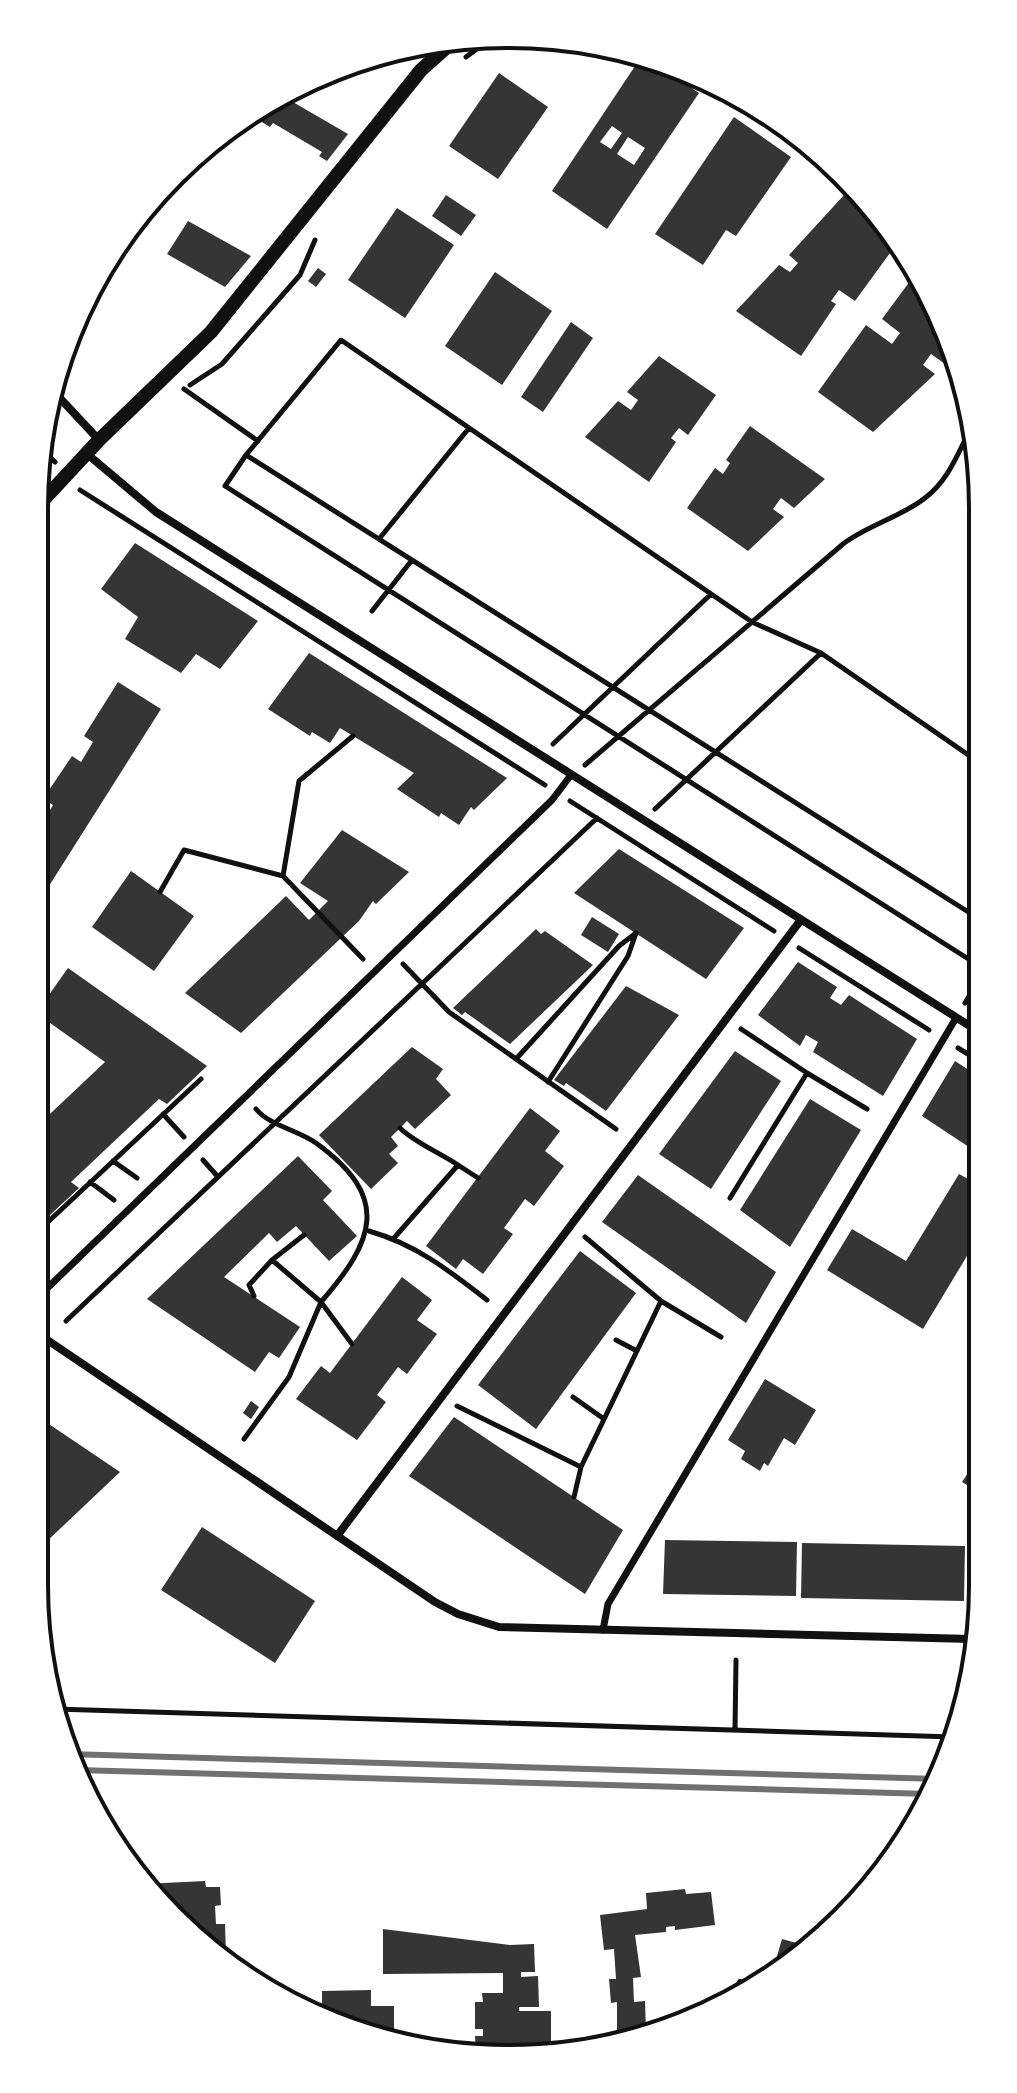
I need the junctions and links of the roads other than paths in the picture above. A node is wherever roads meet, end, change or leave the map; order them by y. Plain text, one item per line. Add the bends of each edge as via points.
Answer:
1 (440, 53) edge
2 (61, 400) edge
3 (99, 440) junction
4 (86, 453) junction
5 (48, 494) edge
6 (571, 775) junction
7 (800, 921) junction
8 (956, 1018) junction
9 (969, 1026) edge
10 (48, 1287) edge
11 (48, 1340) edge
12 (337, 1536) junction
13 (603, 1630) junction
14 (966, 1639) edge

1 - 3 street via 211,332
2 - 3 street
3 - 4 street
4 - 5 street
4 - 6 street via 156,512
6 - 7 street
6 - 10 street
7 - 8 street
7 - 12 street
8 - 9 street
8 - 13 street via 608,1604
11 - 12 street
12 - 13 street via 435,1602 479,1623
13 - 14 street

